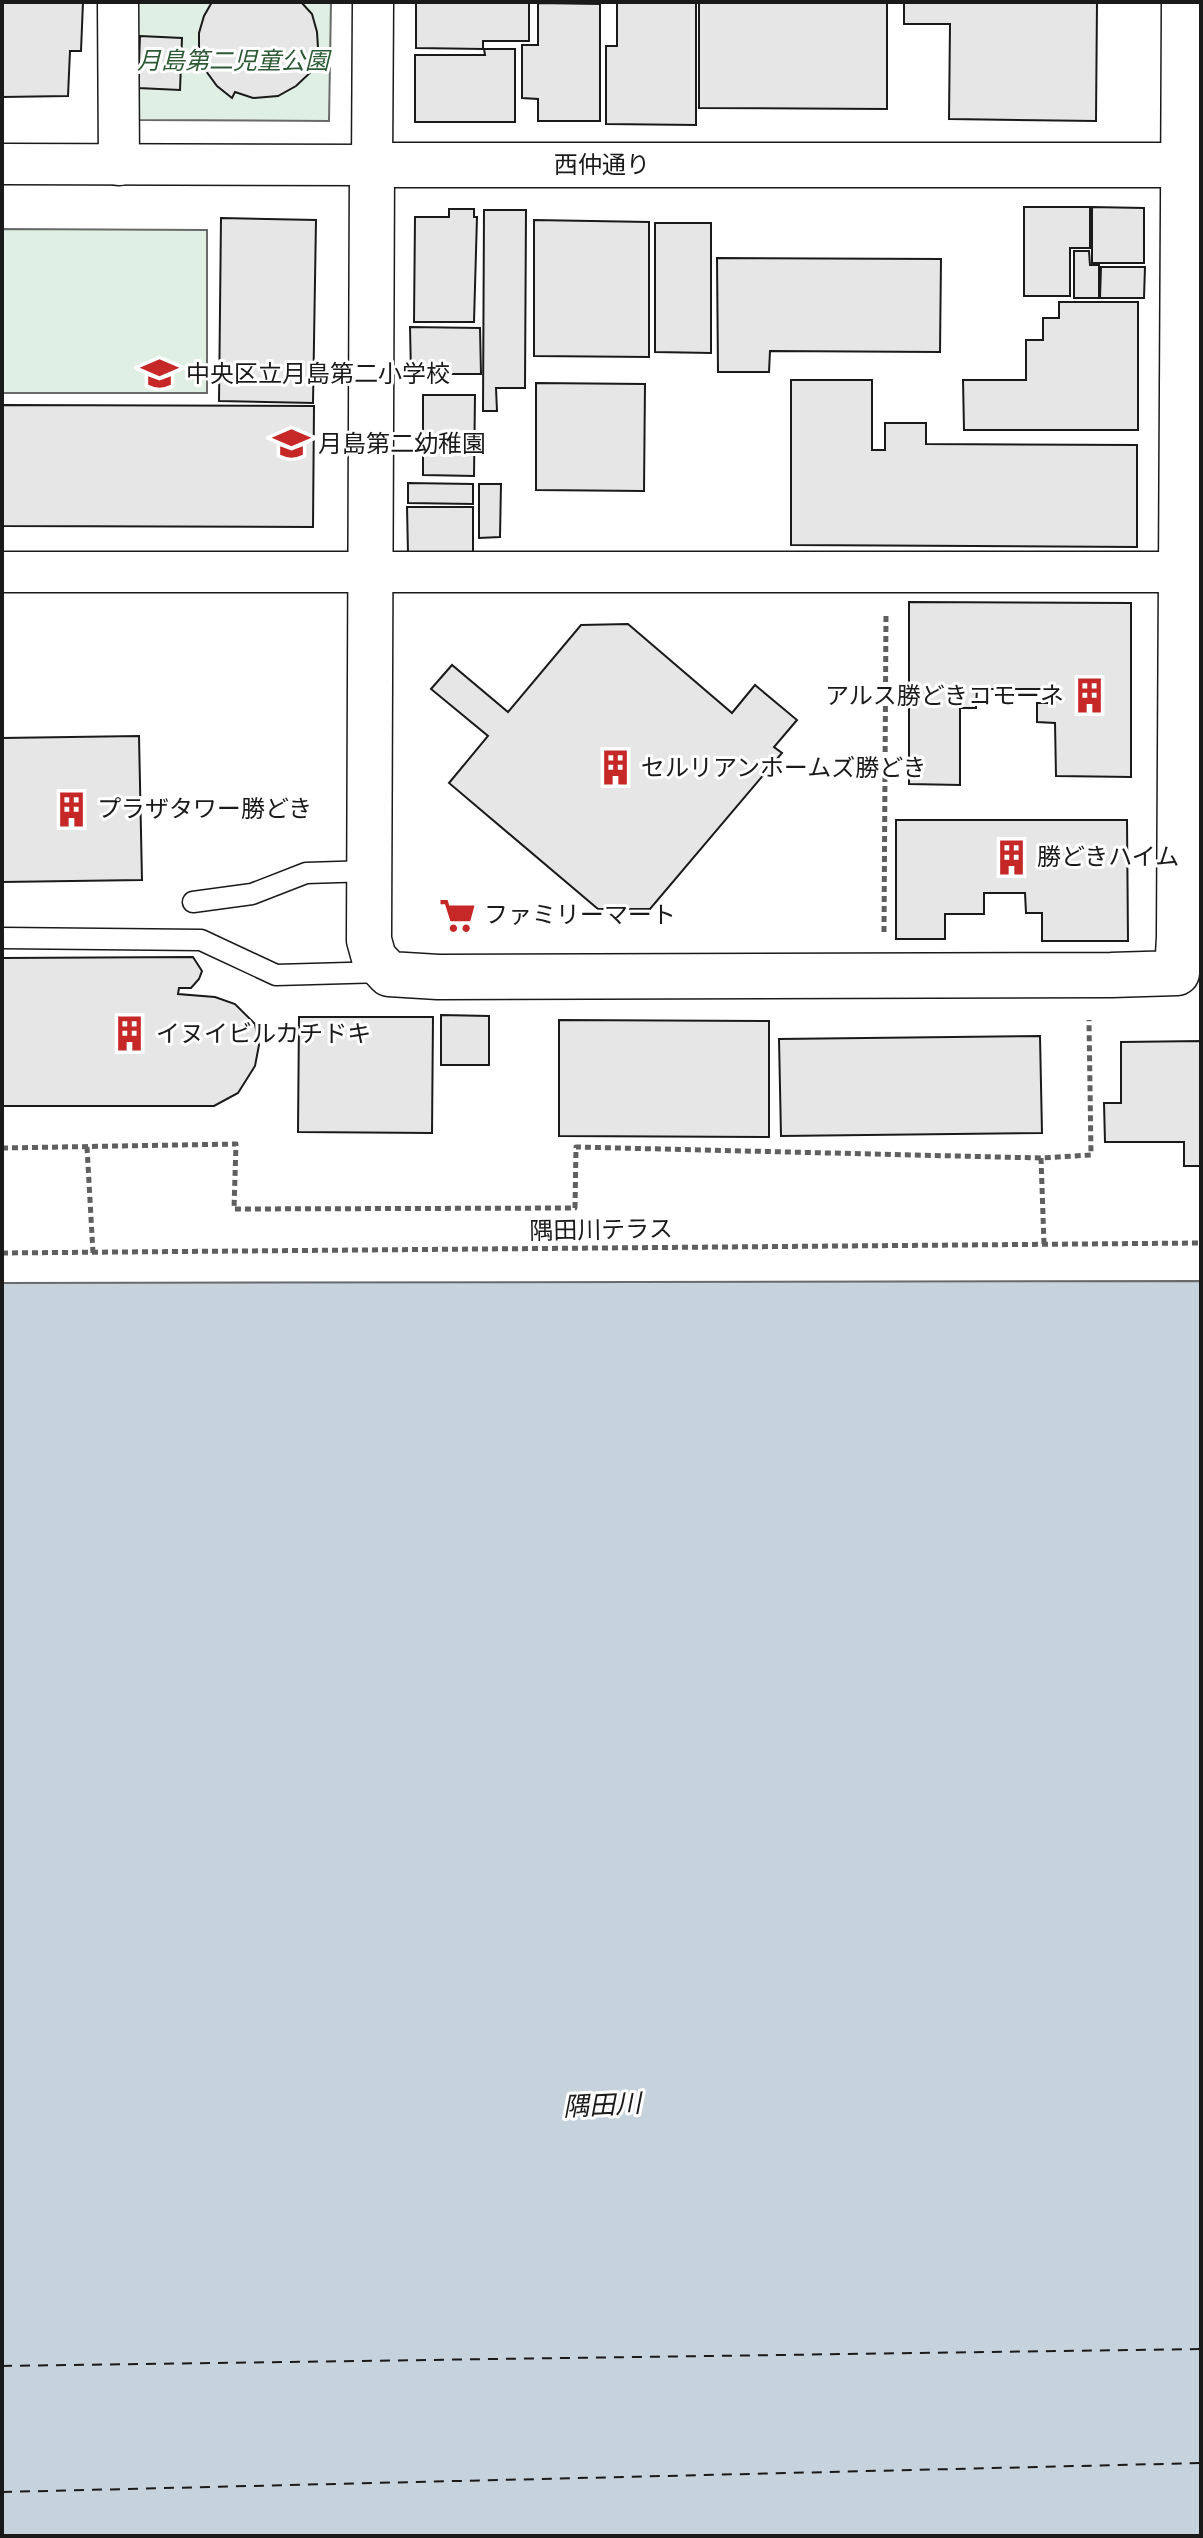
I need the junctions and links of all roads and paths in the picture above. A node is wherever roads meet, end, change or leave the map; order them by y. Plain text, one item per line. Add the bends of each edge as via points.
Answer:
1 (118, 2) edge
2 (373, 2) edge
3 (1184, 2) edge
4 (2, 164) edge
5 (119, 165) junction
6 (372, 165) junction
7 (1192, 165) edge
8 (2, 572) edge
9 (369, 572) junction
10 (886, 572) junction
11 (1191, 572) edge
12 (370, 871) junction
13 (193, 902) dead end
14 (884, 934) dead end
15 (2, 938) edge
16 (388, 972) junction
17 (1189, 972) edge
18 (1089, 1010) dead end
19 (87, 1147) junction
20 (2, 1148) edge
21 (1041, 1158) junction
22 (1201, 1243) edge
23 (1044, 1244) junction
24 (2, 1253) edge
25 (93, 1253) junction

1 - 5 street
2 - 6 street
3 - 7 street
4 - 5 street, 西仲通り
5 - 6 street, 西仲通り
6 - 7 street, 西仲通り
6 - 9 street
7 - 11 street
8 - 9 street
9 - 10 street
9 - 12 street
10 - 11 street
10 - 14 path
11 - 17 street
12 - 13 lane via 306,873 252,894
12 - 16 street via 369,940 374,958
15 - 16 lane via 201,940 276,975
16 - 17 street via 438,977
18 - 21 path via 1091,1155
19 - 20 path
19 - 21 path via 236,1144 234,1209 575,1208 576,1147
19 - 25 path
21 - 23 path
22 - 23 path, 隅田川テラス
23 - 25 path, 隅田川テラス
24 - 25 path, 隅田川テラス

